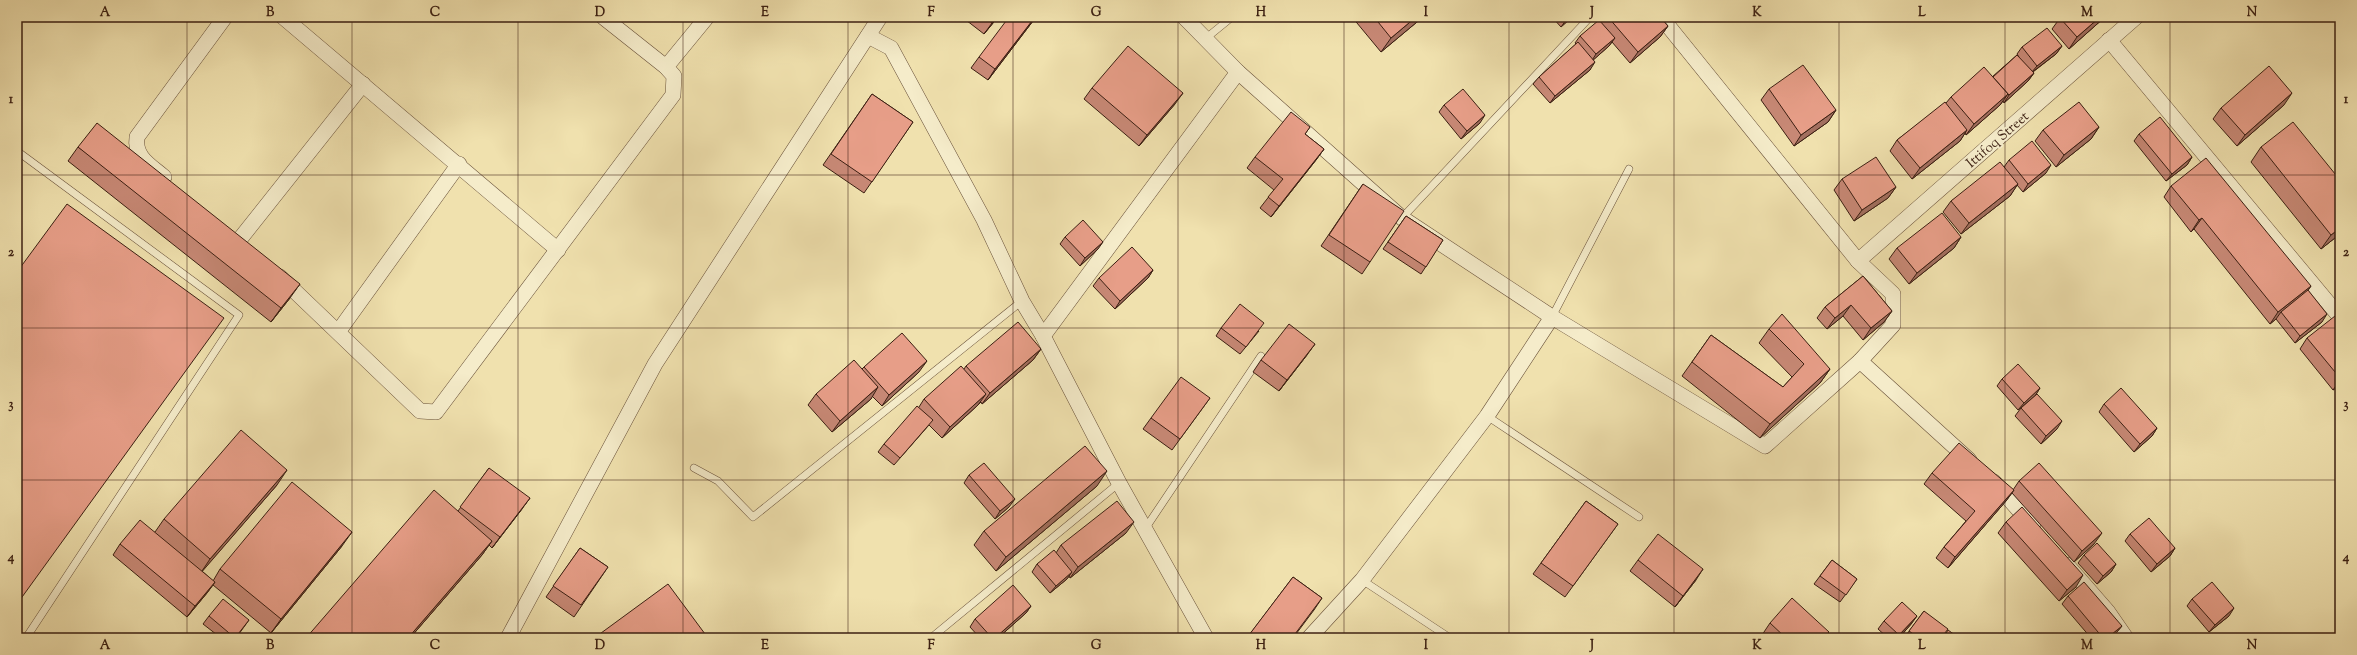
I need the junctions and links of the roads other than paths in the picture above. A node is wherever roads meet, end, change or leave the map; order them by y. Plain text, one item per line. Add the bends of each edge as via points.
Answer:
1 (224, 17) edge
2 (283, 17) edge
3 (603, 17) edge
4 (707, 17) edge
5 (880, 17) edge
6 (1184, 17) edge
7 (1232, 17) edge
8 (1590, 17) edge
9 (1661, 17) edge
10 (2136, 17) edge
11 (868, 36) junction
12 (1205, 39) junction
13 (2109, 40) junction
14 (666, 67) junction
15 (1238, 72) junction
16 (363, 84) junction
17 (17, 151) edge
18 (459, 164) junction
19 (1629, 169) dead end
20 (175, 185) edge
21 (1402, 218) junction
22 (228, 229) edge
23 (240, 239) junction
24 (251, 250) edge
25 (558, 250) junction
26 (1858, 261) junction
27 (269, 266) edge
28 (1022, 301) junction
29 (1552, 317) junction
30 (2340, 317) edge
31 (338, 332) junction
32 (1043, 336) junction
33 (1261, 356) dead end
34 (1860, 361) junction
35 (1486, 416) junction
36 (694, 468) dead end
37 (1119, 483) junction
38 (1639, 517) dead end
39 (1145, 529) junction
40 (2042, 537) edge
41 (2058, 554) edge
42 (1362, 580) junction
43 (26, 638) edge
44 (508, 638) edge
45 (931, 638) edge
46 (1206, 638) edge
47 (1308, 638) edge
48 (1450, 638) edge
49 (2126, 638) edge

1 - 20 street via 137,137 136,148 139,156
2 - 16 street
3 - 14 street
4 - 14 street
5 - 11 street
6 - 12 street
7 - 12 lane
8 - 21 lane
9 - 26 street
10 - 13 street, Ittifoq Street
11 - 28 street via 891,48 984,220
11 - 44 street via 655,364
12 - 15 street
13 - 26 street, Ittifoq Street
13 - 30 street
14 - 25 street via 674,76 672,95
15 - 21 street
15 - 32 street
16 - 18 street
16 - 23 street
17 - 43 lane via 239,315
18 - 25 street
18 - 31 street
19 - 29 lane
21 - 29 street
22 - 23 street
23 - 24 street
25 - 31 street via 436,412 420,411
26 - 34 street via 1894,294 1893,325
27 - 31 street
28 - 32 street
28 - 36 lane via 753,517 718,481
29 - 34 street via 1765,446
29 - 35 street
32 - 37 street
33 - 39 lane
34 - 40 street via 1983,472
35 - 38 lane
35 - 42 street
37 - 39 street
37 - 45 lane
39 - 46 street
41 - 49 street via 2108,612
42 - 47 street
42 - 48 lane

